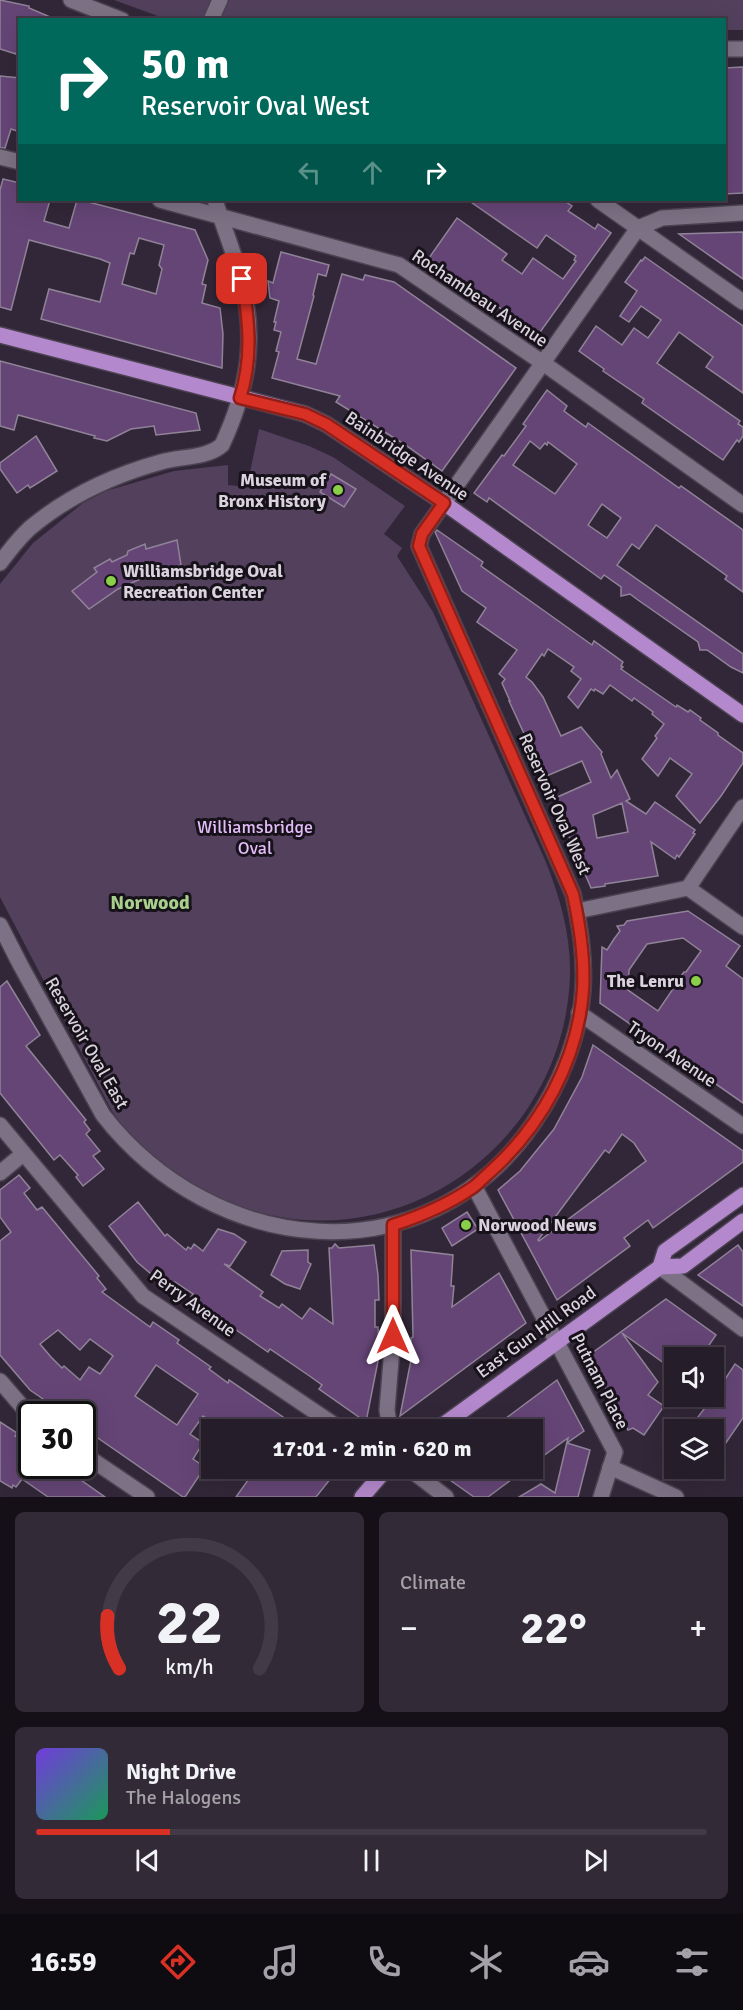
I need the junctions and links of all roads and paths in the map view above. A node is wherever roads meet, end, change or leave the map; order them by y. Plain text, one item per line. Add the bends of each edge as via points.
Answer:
1 (71, 0) edge
2 (220, 0) edge
3 (117, 18) edge
4 (212, 18) edge
5 (726, 49) edge
6 (743, 49) edge
7 (0, 157) edge
8 (18, 162) edge
9 (164, 201) edge
10 (215, 201) edge
11 (599, 201) edge
12 (743, 213) edge
13 (220, 216) junction
14 (638, 228) junction
15 (743, 302) edge
16 (0, 335) edge
17 (543, 363) junction
18 (240, 398) junction
19 (444, 503) junction
20 (743, 505) edge
21 (0, 563) edge
22 (743, 715) edge
23 (743, 807) edge
24 (688, 888) junction
25 (577, 911) junction
26 (0, 925) edge
27 (743, 927) edge
28 (579, 1013) junction
29 (0, 1125) edge
30 (743, 1126) edge
31 (23, 1154) junction
32 (0, 1173) edge
33 (474, 1186) junction
34 (743, 1195) edge
35 (743, 1221) edge
36 (393, 1225) junction
37 (660, 1267) junction
38 (743, 1329) edge
39 (557, 1340) junction
40 (0, 1381) edge
41 (18, 1402) edge
42 (326, 1419) edge
43 (388, 1419) edge
44 (451, 1419) edge
45 (96, 1462) edge
46 (610, 1467) junction
47 (378, 1479) edge
48 (422, 1479) edge
49 (147, 1497) edge
50 (363, 1497) edge
51 (446, 1497) edge
52 (601, 1497) edge
53 (676, 1497) edge

1 - 3 street
2 - 4 street
5 - 6 street
7 - 8 street
9 - 13 street, Rochambeau Avenue
10 - 13 street
11 - 14 street
12 - 14 street via 662,218
13 - 17 street, Rochambeau Avenue via 399,265
13 - 18 street via 242,279 248,319 248,367
14 - 15 street
14 - 17 street
16 - 18 main road, Bainbridge Avenue
17 - 19 street
17 - 20 street, Rochambeau Avenue
18 - 19 main road, Bainbridge Avenue via 305,414 326,424
18 - 21 street via 222,445 214,452 163,461 110,480 58,507 28,530
19 - 22 main road, Bainbridge Avenue
19 - 25 street, Reservoir Oval West via 422,534 419,546 573,894
23 - 24 street
24 - 25 street
24 - 27 street
25 - 28 street, Reservoir Oval West via 583,963
26 - 36 street, Reservoir Oval East via 103,1115 120,1137 158,1171 204,1201 253,1221 310,1231
28 - 30 street, Tryon Avenue
28 - 33 street, Reservoir Oval West via 563,1069 543,1110 525,1136
29 - 31 street, Perry Avenue
31 - 32 street
31 - 42 street, Perry Avenue via 143,1296
33 - 36 street, Reservoir Oval West via 452,1201
33 - 39 street, Putnam Place
34 - 37 main road, East Gun Hill Road via 665,1251
35 - 37 main road, East Gun Hill Road via 683,1266
36 - 43 street
37 - 38 street
37 - 39 main road, East Gun Hill Road
39 - 44 main road, East Gun Hill Road
39 - 46 street, Putnam Place via 615,1452
40 - 41 street
45 - 49 street
46 - 52 street, Putnam Place
46 - 53 street
47 - 50 main road
48 - 51 street

